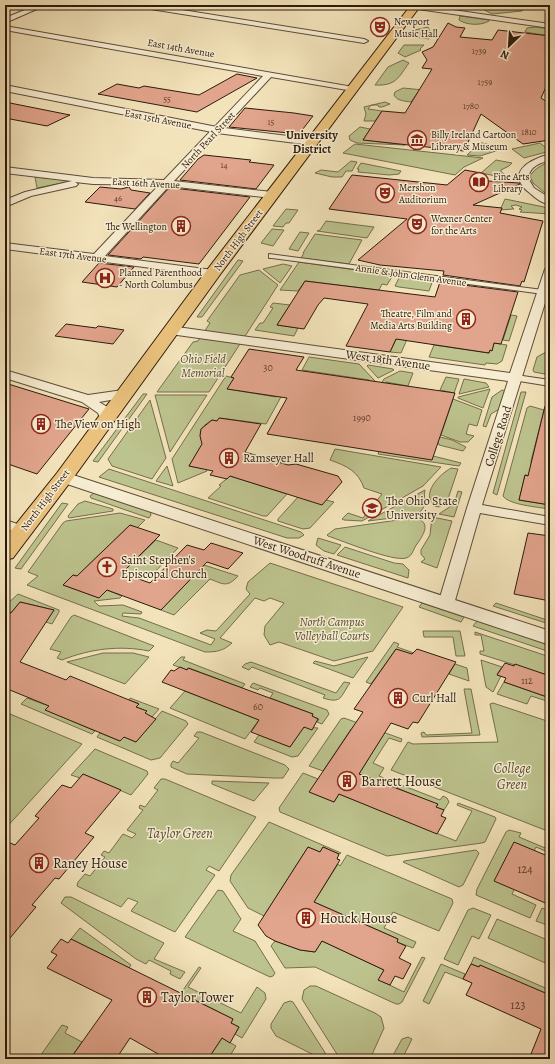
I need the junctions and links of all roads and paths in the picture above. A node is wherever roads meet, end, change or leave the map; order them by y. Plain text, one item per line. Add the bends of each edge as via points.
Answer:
1 (43, 5) edge
2 (138, 5) edge
3 (412, 6) edge
4 (5, 21) edge
5 (550, 26) edge
6 (5, 28) edge
7 (364, 41) dead end
8 (269, 74) junction
9 (5, 88) edge
10 (353, 89) junction
11 (217, 130) junction
12 (312, 142) junction
13 (550, 157) edge
14 (5, 170) edge
15 (20, 173) junction
16 (93, 181) junction
17 (168, 183) junction
18 (28, 194) junction
19 (272, 195) junction
20 (550, 202) edge
21 (5, 204) edge
22 (5, 246) edge
23 (272, 256) dead end
24 (98, 258) junction
25 (550, 269) edge
26 (213, 273) junction
27 (546, 293) edge
28 (170, 330) junction
29 (5, 374) edge
30 (516, 378) junction
31 (550, 383) edge
32 (123, 394) junction
33 (88, 399) junction
34 (106, 417) junction
35 (64, 477) junction
36 (474, 508) junction
37 (550, 521) edge
38 (14, 527) edge
39 (5, 553) edge
40 (446, 604) junction
41 (550, 638) edge

1 - 4 street
2 - 7 street
3 - 5 street
3 - 10 main road, North High Street
6 - 8 street, East 14th Avenue
8 - 10 street, East 14th Avenue
8 - 11 street, North Pearl Street
9 - 11 street, East 15th Avenue
10 - 12 main road, North High Street
11 - 12 street, East 15th Avenue
11 - 17 street, North Pearl Street
12 - 19 main road, North High Street
13 - 20 street via 534,162 526,168 522,177 527,187
14 - 15 street, East 16th Avenue
15 - 16 street, East 16th Avenue
15 - 18 street via 30,182 31,190
16 - 17 street, East 16th Avenue
16 - 18 street
17 - 19 street, East 16th Avenue
17 - 24 street, North Pearl Street
18 - 21 street
19 - 26 main road, North High Street
22 - 24 street, East 17th Avenue
23 - 27 street, Annie & John Glenn Avenue
24 - 26 street, East 17th Avenue
25 - 27 street, College Road
26 - 28 main road, North High Street
27 - 30 street, College Road
28 - 30 street, West 18th Avenue
28 - 32 main road, North High Street
29 - 33 street
30 - 31 street, West 18th Avenue
30 - 36 street, College Road
32 - 33 street
32 - 34 main road, North High Street
33 - 34 street via 104,411
34 - 35 main road, North High Street
35 - 38 main road, North High Street
35 - 40 street, West Woodruff Avenue
36 - 37 street
36 - 40 street, College Road
38 - 39 main road, North High Street
40 - 41 street, West Woodruff Avenue

